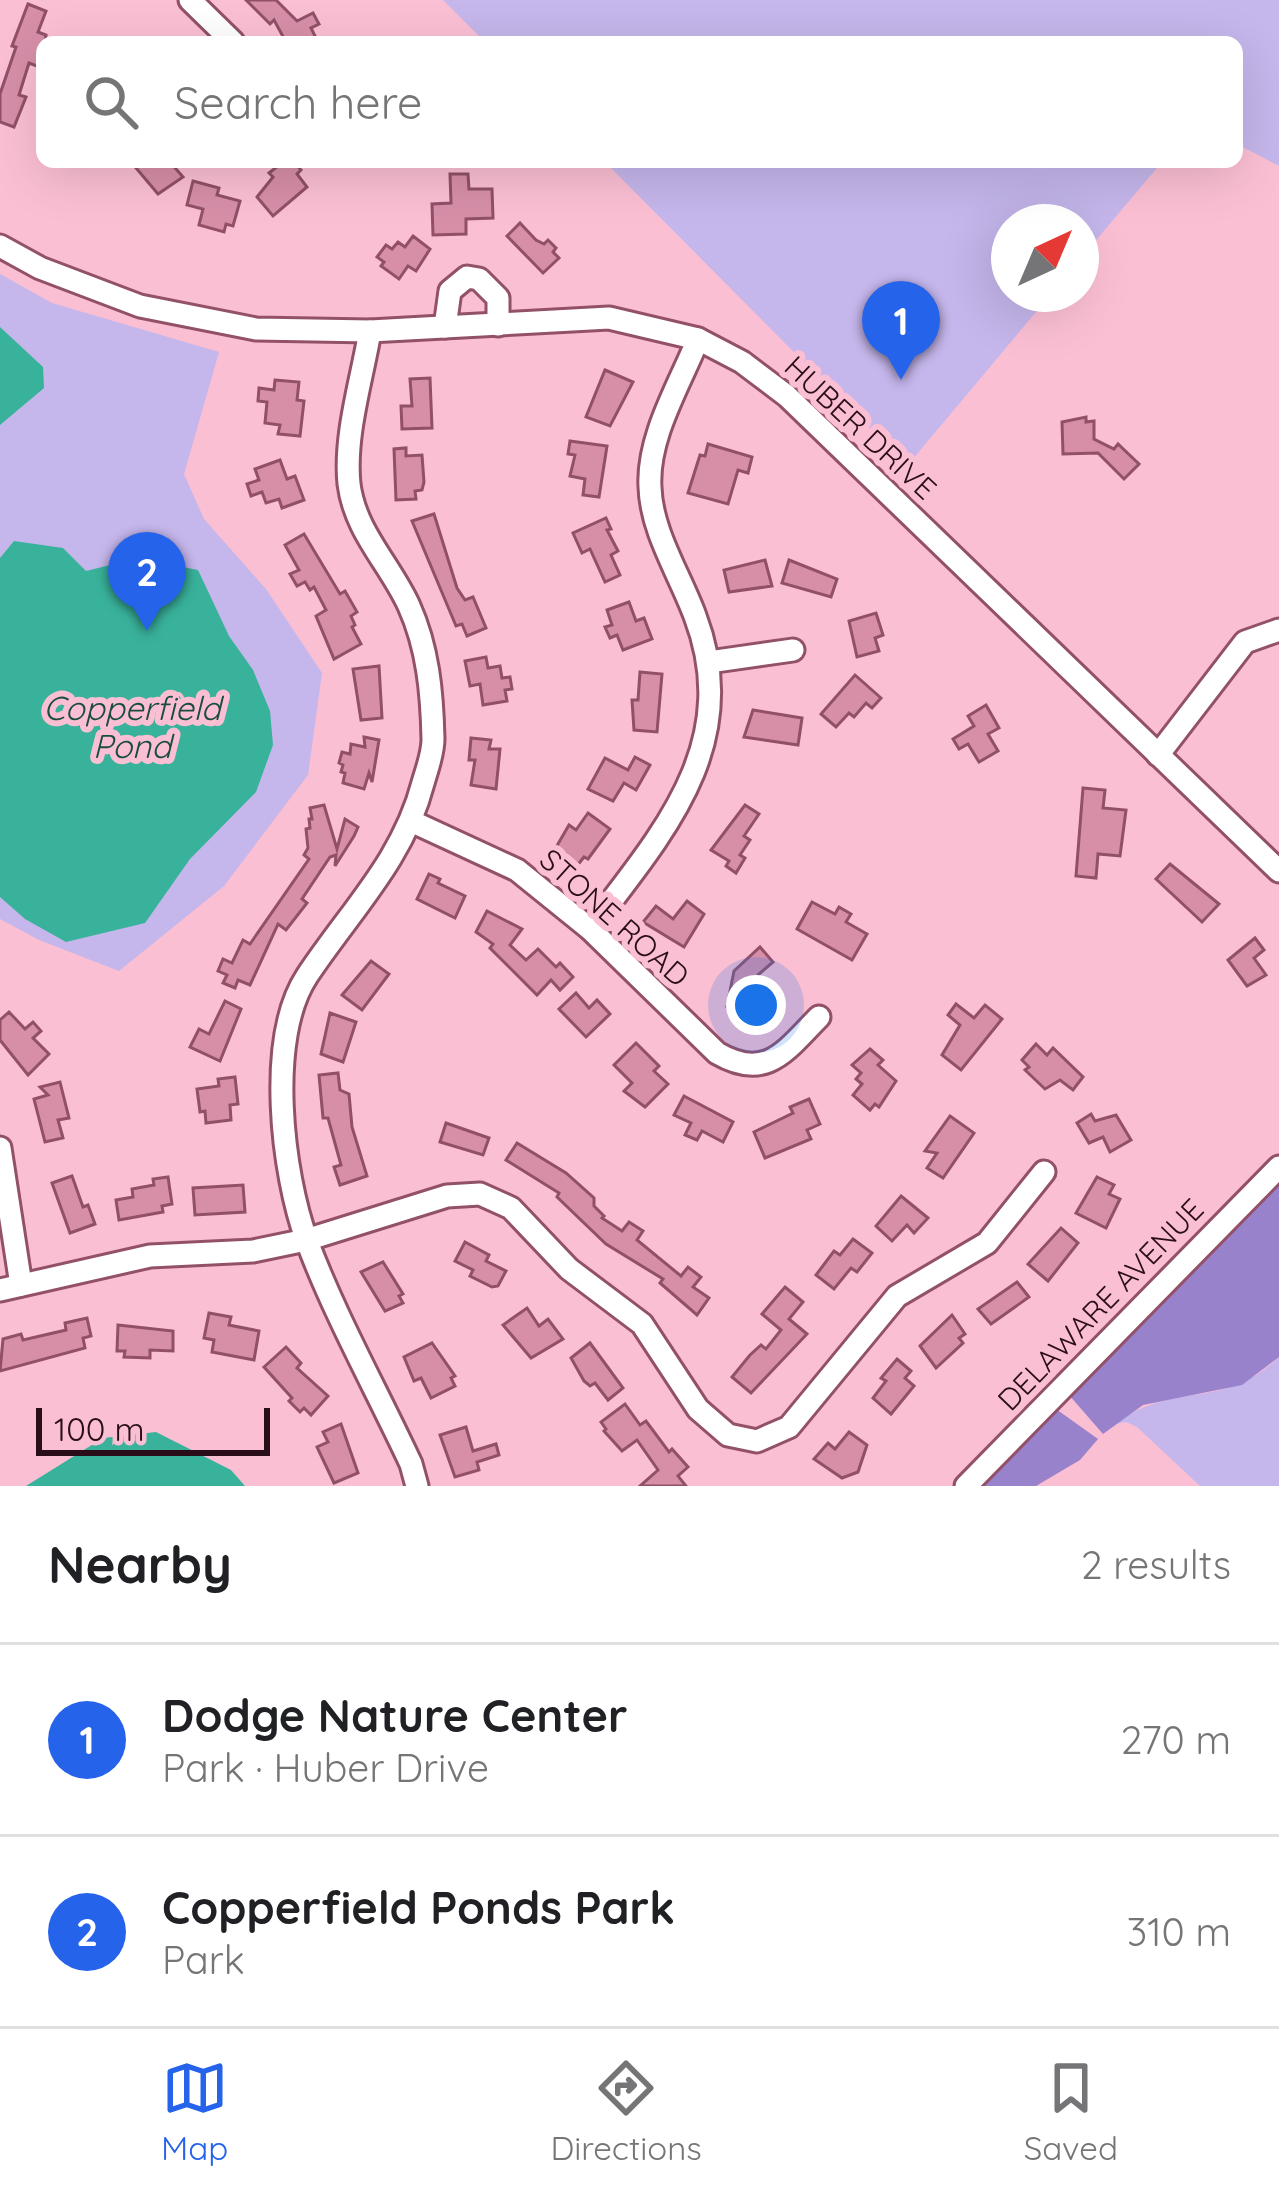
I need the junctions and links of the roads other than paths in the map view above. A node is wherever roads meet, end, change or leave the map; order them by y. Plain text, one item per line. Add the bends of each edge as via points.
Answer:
1 (190, 0) edge
2 (227, 36) edge
3 (0, 246) edge
4 (498, 325) junction
5 (445, 327) junction
6 (370, 331) junction
7 (698, 339) junction
8 (1279, 631) edge
9 (794, 650) dead end
10 (709, 662) junction
11 (1158, 754) junction
12 (413, 822) junction
13 (1279, 872) edge
14 (590, 929) junction
15 (819, 1017) dead end
16 (0, 1148) edge
17 (1279, 1167) edge
18 (1044, 1172) dead end
19 (306, 1240) junction
20 (11, 1287) edge
21 (417, 1486) edge
22 (966, 1486) edge

1 - 2 street
3 - 6 street, HUBER DRIVE via 140,306 256,328
4 - 5 street, HUBER DRIVE
4 - 5 street via 498,298 467,277 450,291
4 - 7 street, HUBER DRIVE via 609,318
5 - 6 street, HUBER DRIVE
6 - 12 street via 349,485 360,526 408,605 430,669 433,746
7 - 10 street via 654,449 649,485
7 - 11 street, HUBER DRIVE via 787,396
8 - 11 street via 1245,642
9 - 10 street
10 - 14 street via 708,724 692,781
11 - 13 street, HUBER DRIVE
12 - 14 street, STONE ROAD via 517,870
12 - 19 street via 304,980 285,1022 289,1164
14 - 15 street, STONE ROAD via 734,1063 777,1059
16 - 20 street
17 - 22 street, DELAWARE AVENUE
18 - 19 street via 987,1243 897,1296 789,1427 757,1442 728,1435 698,1409 642,1324 569,1269 511,1208 480,1194 447,1196
19 - 20 street via 150,1256
19 - 21 street

